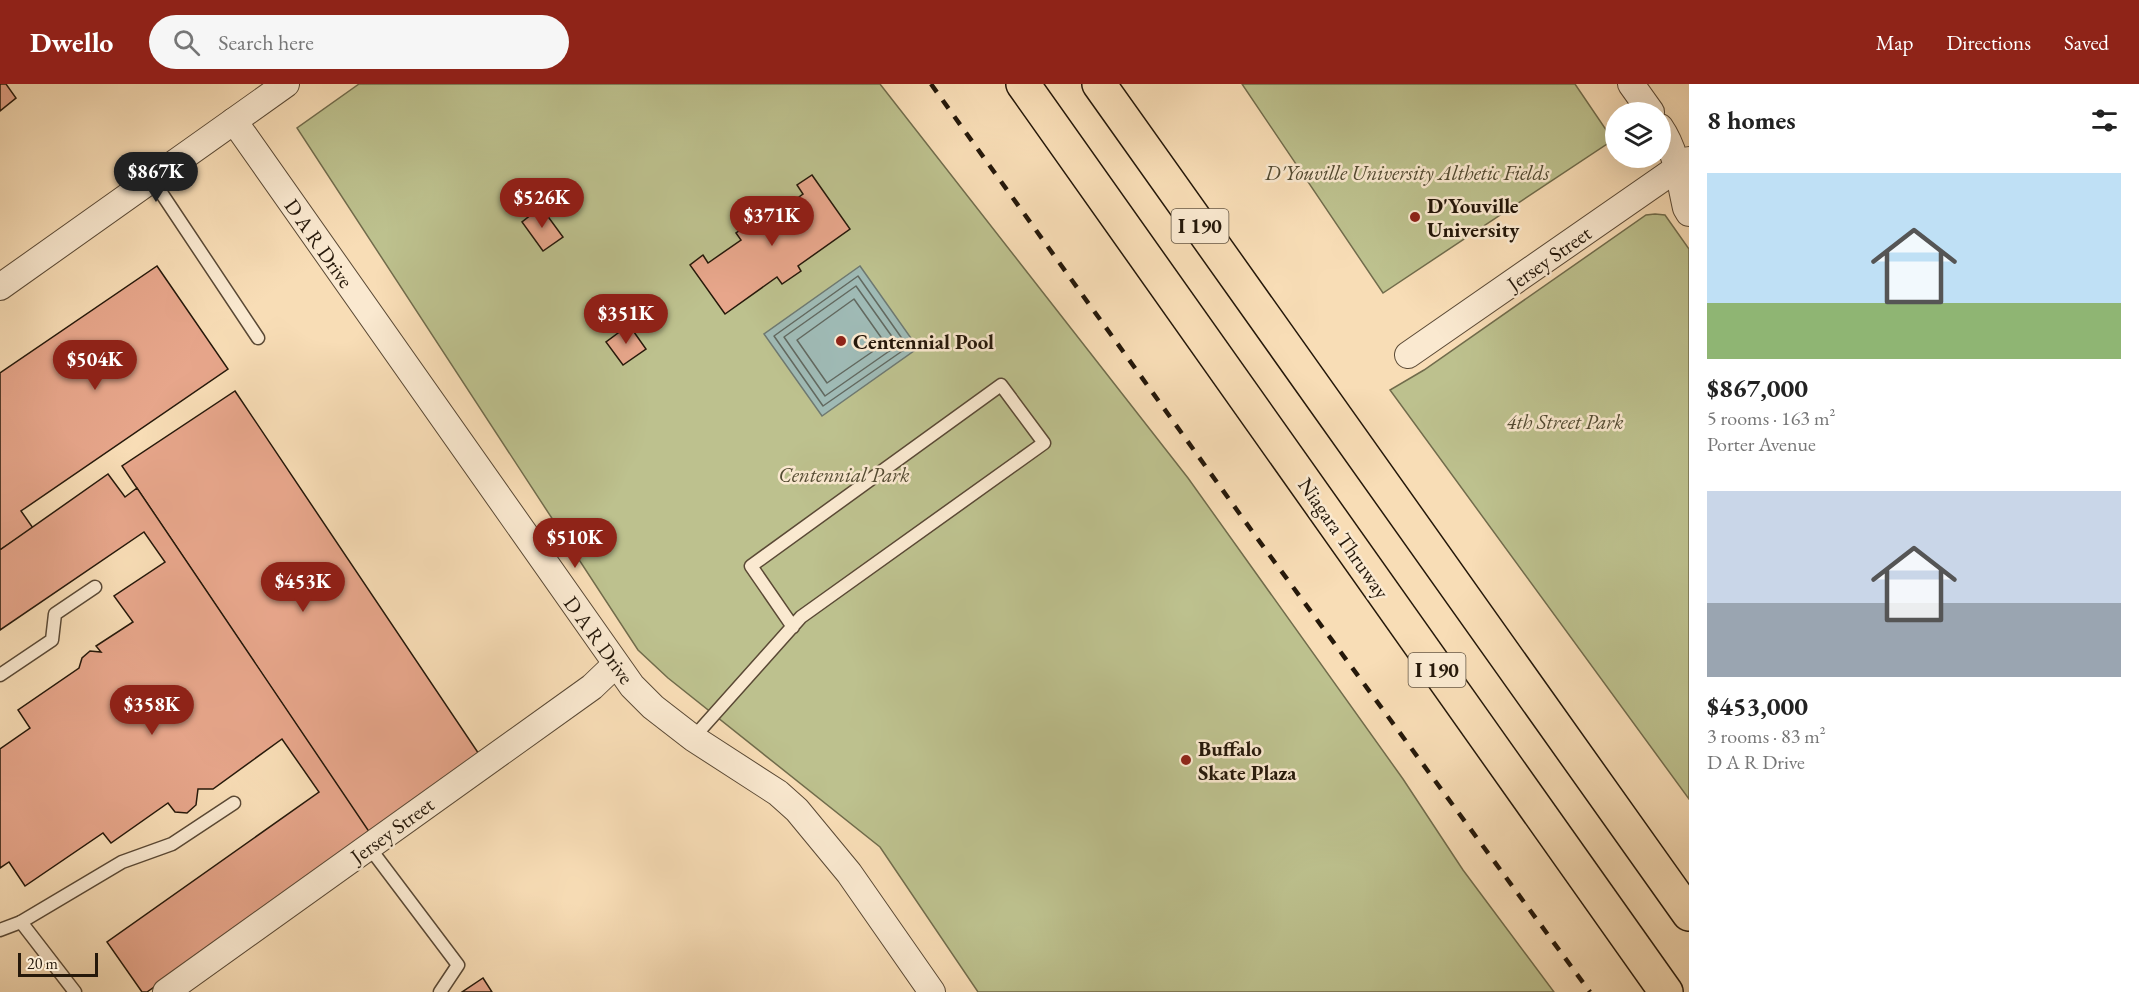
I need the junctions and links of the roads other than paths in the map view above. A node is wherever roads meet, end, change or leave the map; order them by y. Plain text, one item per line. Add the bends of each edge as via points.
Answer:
1 (286, 84) edge
2 (1023, 84) edge
3 (1631, 84) edge
4 (1102, 86) edge
5 (1644, 102) edge
6 (234, 121) junction
7 (1671, 144) edge
8 (1683, 164) edge
9 (152, 179) junction
10 (1689, 213) edge
11 (0, 287) edge
12 (258, 338) dead end
13 (1408, 355) dead end
14 (95, 587) dead end
15 (793, 627) junction
16 (615, 664) junction
17 (0, 675) edge
18 (693, 738) junction
19 (234, 803) dead end
20 (369, 847) junction
21 (1689, 914) edge
22 (21, 922) junction
23 (0, 930) edge
24 (75, 992) edge
25 (166, 992) edge
26 (440, 992) edge
27 (932, 992) edge
28 (1666, 992) edge

1 - 6 street
2 - 28 highway, Niagara Thruway / I 190
3 - 5 street
4 - 21 highway, I 190
6 - 9 street
6 - 16 street, D A R Drive
7 - 8 street
8 - 10 street
8 - 13 street, Jersey Street
9 - 11 street
9 - 12 lane
14 - 17 lane via 55,614 52,640
15 - 15 lane via 1044,443 1001,385 751,566
15 - 18 lane
16 - 18 street, D A R Drive via 653,707
16 - 20 street, Jersey Street via 592,687
18 - 27 street, D A R Drive via 778,793 797,810 849,873
19 - 22 lane via 172,844 122,862
20 - 25 street, Jersey Street
20 - 26 lane via 458,964
22 - 23 lane
22 - 24 lane

